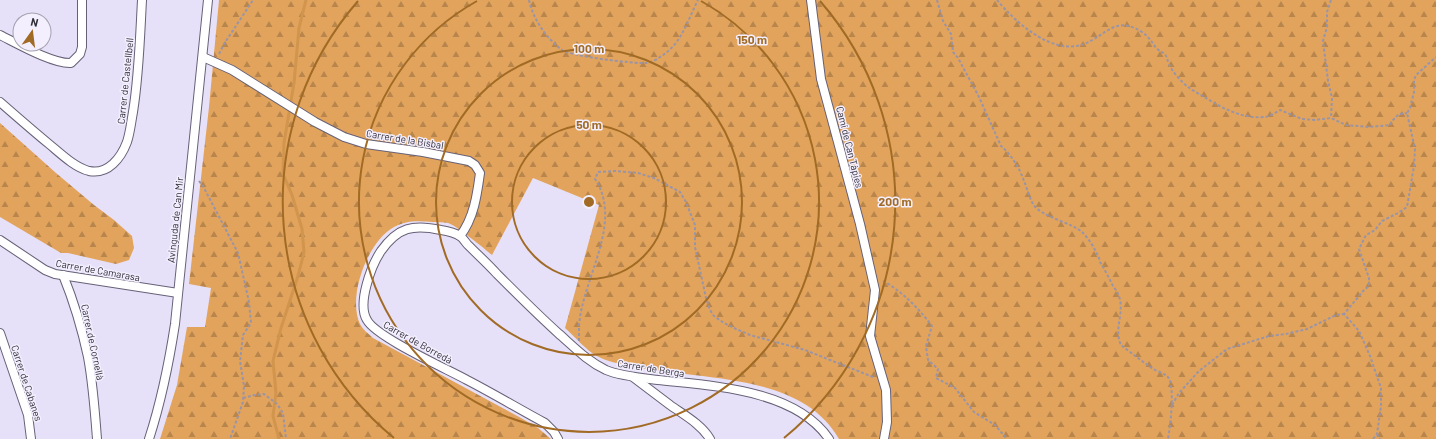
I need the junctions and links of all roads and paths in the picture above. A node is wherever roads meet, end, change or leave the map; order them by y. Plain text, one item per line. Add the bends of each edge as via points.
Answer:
1 (82, 0) edge
2 (142, 0) edge
3 (208, 0) edge
4 (253, 0) edge
5 (530, 0) edge
6 (698, 0) edge
7 (811, 0) edge
8 (937, 0) edge
9 (997, 0) edge
10 (1331, 0) edge
11 (0, 36) edge
12 (203, 57) junction
13 (1436, 57) edge
14 (216, 63) junction
15 (0, 102) edge
16 (1407, 113) junction
17 (1332, 118) junction
18 (190, 171) junction
19 (460, 236) junction
20 (0, 240) edge
21 (63, 275) junction
22 (873, 276) junction
23 (178, 293) junction
24 (1344, 314) junction
25 (0, 333) edge
26 (580, 354) junction
27 (633, 376) junction
28 (884, 382) junction
29 (244, 398) junction
30 (1171, 406) junction
31 (1377, 434) junction
32 (825, 437) edge
33 (31, 439) edge
34 (97, 439) edge
35 (149, 439) edge
36 (230, 439) edge
37 (286, 439) edge
38 (558, 439) edge
39 (710, 439) edge
40 (884, 439) edge
41 (1007, 439) edge
42 (1168, 439) edge
43 (1373, 439) edge
44 (1380, 439) edge

1 - 11 street via 82,47 80,54 72,63 48,58
2 - 15 street, Carrer de Castellbell via 136,95 130,133 120,154 108,168 96,171 77,166
3 - 12 street, Avinguda de Can Mir
4 - 14 path via 224,44
5 - 6 path via 534,15 544,32 563,51 603,60 647,63 671,50 683,35
7 - 22 street, Camí de Can Tàpies via 821,79
8 - 30 path via 943,21 951,34 953,52 979,96 1001,146 1007,150 1024,180 1034,204 1045,213 1083,233 1097,253 1118,293 1122,307 1118,322 1121,345 1168,376
9 - 17 path via 1021,25 1047,41 1057,44 1084,44 1116,26 1131,26 1143,33 1167,56 1169,64 1188,87 1220,107 1236,113 1264,117 1280,110 1302,119
10 - 17 path via 1323,40 1332,98
12 - 14 street, Carrer de la Bisbal
12 - 18 street, Avinguda de Can Mir
13 - 16 path via 1416,75
14 - 19 street, Carrer de la Bisbal via 344,137 366,144 469,161 475,165 480,173 475,204 467,228
16 - 17 path via 1398,114 1390,125 1369,127 1346,125
16 - 24 path via 1415,149 1407,207 1382,221 1366,236 1359,249 1369,278 1369,286
18 - 23 street, Avinguda de Can Mir
18 - 29 path via 203,186 238,253 251,323 243,335 241,348
19 - 26 street, Carrer de Berga via 524,302
19 - 38 street, Carrer de Borredà via 442,230 418,227 408,228 390,239 372,271 363,304 364,314 368,322 385,337 545,423
20 - 21 street, Carrer de Camarasa via 45,270
21 - 23 street, Carrer de Camarasa
21 - 34 street, Carrer de Cornellà via 73,301 88,358
22 - 28 street, Camí de Can Tàpies via 875,290 870,336
22 - 41 path via 906,298 932,326 926,346 928,360 938,369 936,378 955,388 974,412 995,425
23 - 35 street, Avinguda de Can Mir via 169,362
24 - 30 path via 1336,315 1307,329 1269,336 1228,349 1199,371 1178,393
24 - 31 path via 1359,331 1381,388
25 - 33 street, Carrer de Cabanes via 28,415
26 - 27 street, Carrer de Berga via 609,371
26 - 28 path via 579,325 605,224 605,199 596,179 598,172 627,171 654,178 680,192 695,225 696,247 706,298 714,316 736,330 805,350
27 - 32 street, Carrer de Berga via 759,395 795,409 818,424
27 - 39 street via 687,416
28 - 40 street, Camí de Can Tàpies via 888,405
29 - 36 path
29 - 37 path via 264,394 277,404 283,413
30 - 42 path
31 - 43 path
31 - 44 path

